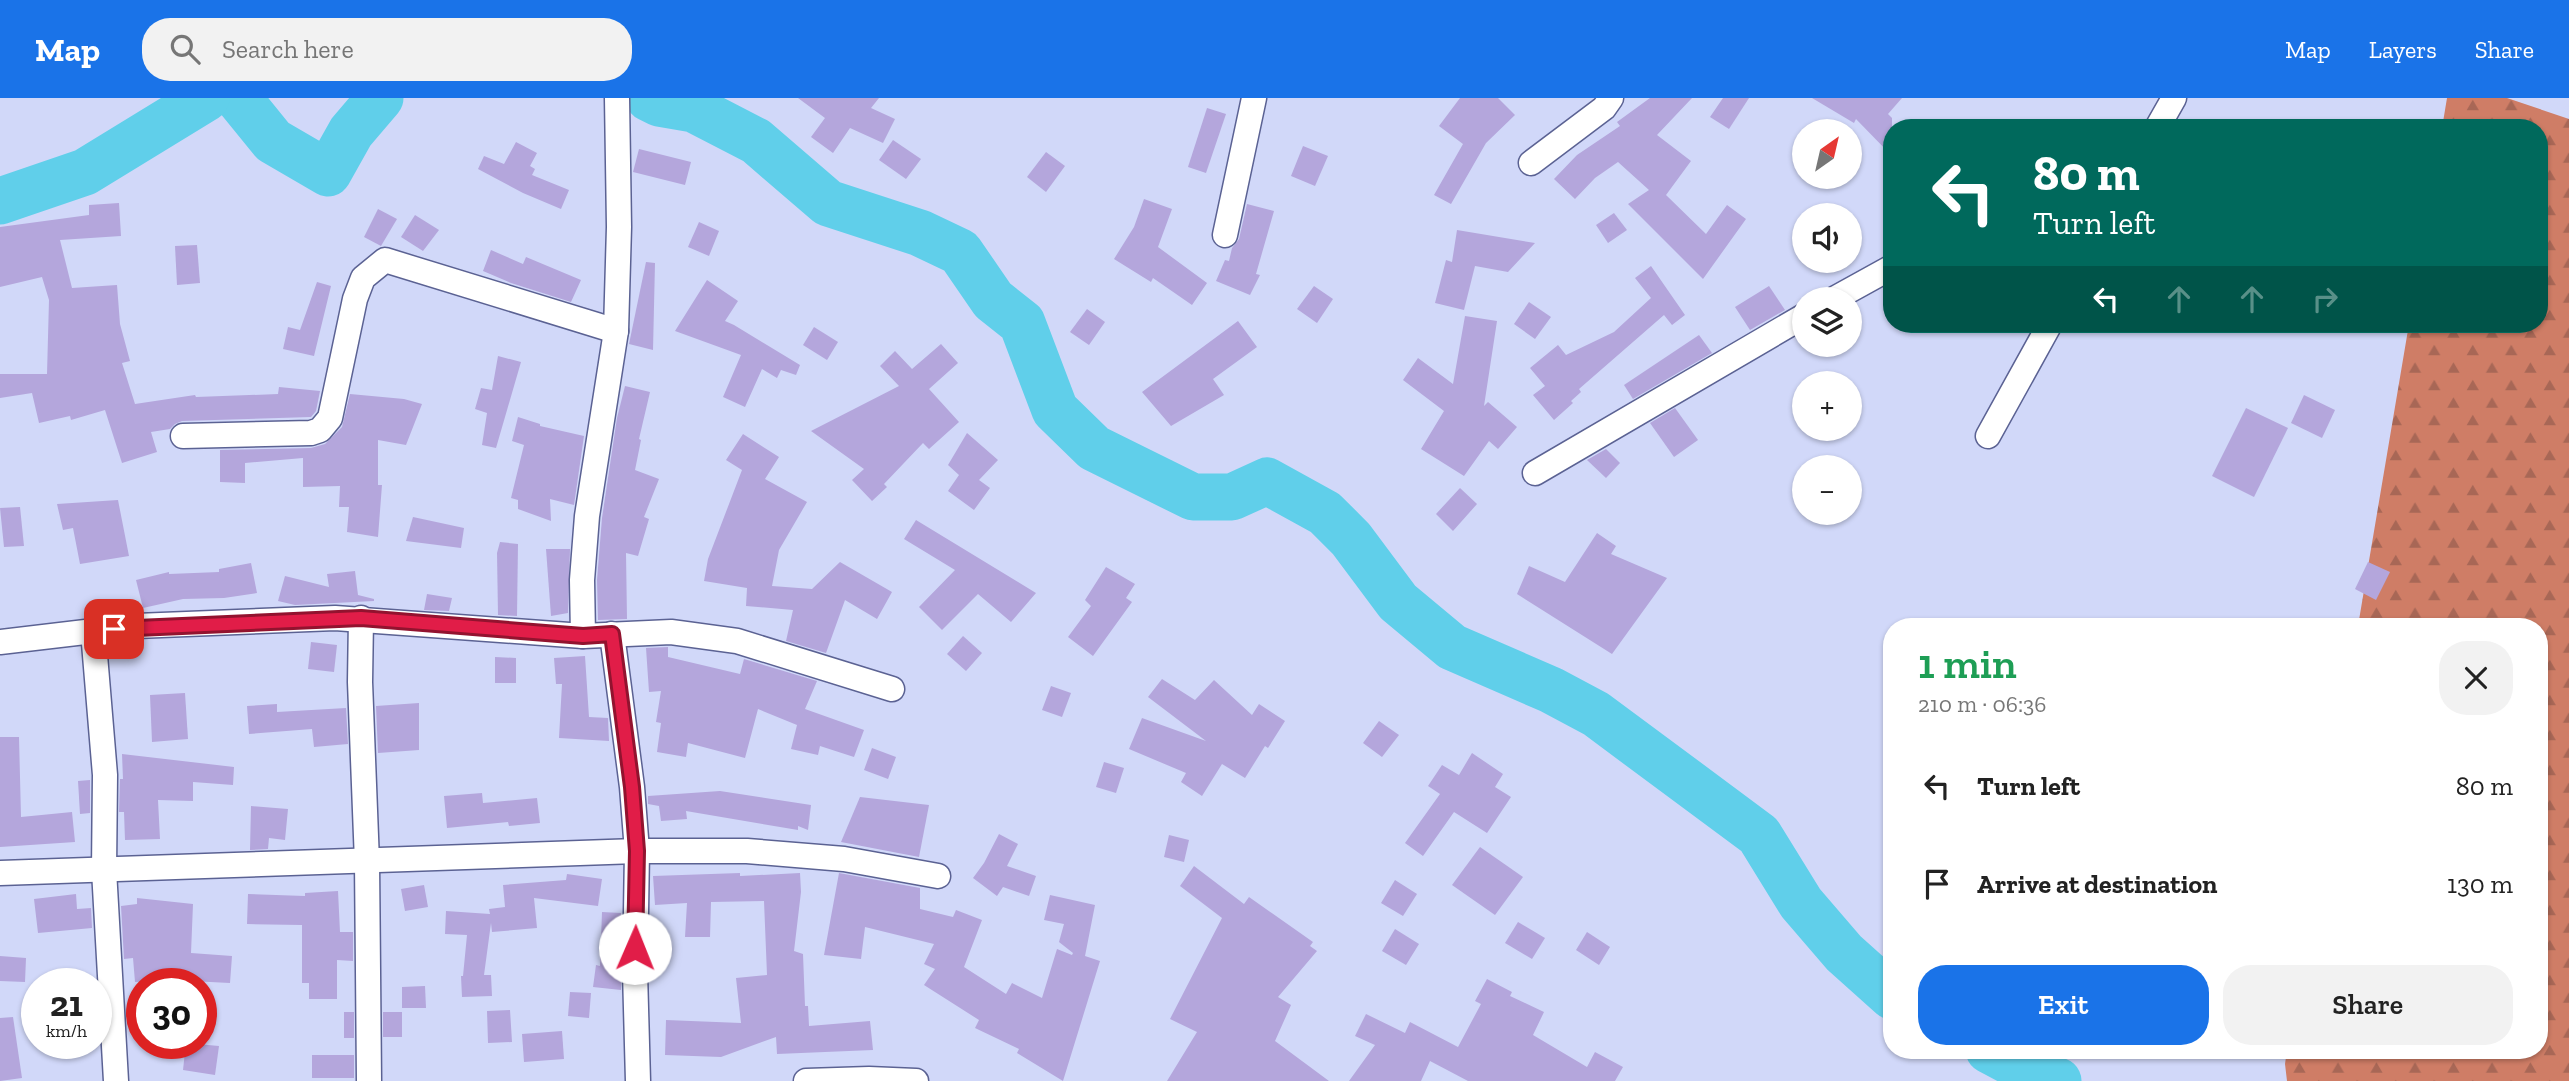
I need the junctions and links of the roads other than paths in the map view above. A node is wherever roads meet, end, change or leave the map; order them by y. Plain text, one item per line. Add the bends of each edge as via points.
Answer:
1 (617, 98) edge
2 (1254, 98) edge
3 (1611, 98) edge
4 (2174, 98) edge
5 (2162, 119) edge
6 (1531, 163) dead end
7 (1225, 235) dead end
8 (1883, 272) edge
9 (1856, 287) edge
10 (1792, 323) edge
11 (617, 331) junction
12 (2045, 333) edge
13 (183, 436) dead end
14 (1989, 436) dead end
15 (1535, 473) dead end
16 (361, 618) junction
17 (93, 631) junction
18 (612, 634) junction
19 (583, 636) junction
20 (0, 642) edge
21 (892, 689) dead end
22 (637, 851) junction
23 (367, 862) junction
24 (104, 870) junction
25 (0, 873) edge
26 (938, 876) dead end
27 (116, 1081) edge
28 (369, 1081) edge
29 (638, 1081) edge
30 (806, 1081) edge
31 (909, 1081) edge
32 (916, 1081) edge

1 - 11 street
2 - 7 street
3 - 6 street
4 - 5 street
8 - 9 street
10 - 15 street
11 - 13 street via 385,260 363,278 330,418 320,430
11 - 19 street via 587,516
12 - 14 street
16 - 17 street
16 - 19 street
16 - 23 street
17 - 20 street
17 - 24 street via 105,775
18 - 19 street
18 - 21 street via 671,632 737,640
18 - 22 street
22 - 23 street
22 - 26 street via 747,851 844,859
22 - 29 street
23 - 24 street
23 - 28 street
24 - 25 street
24 - 27 street
30 - 31 street
31 - 32 street

